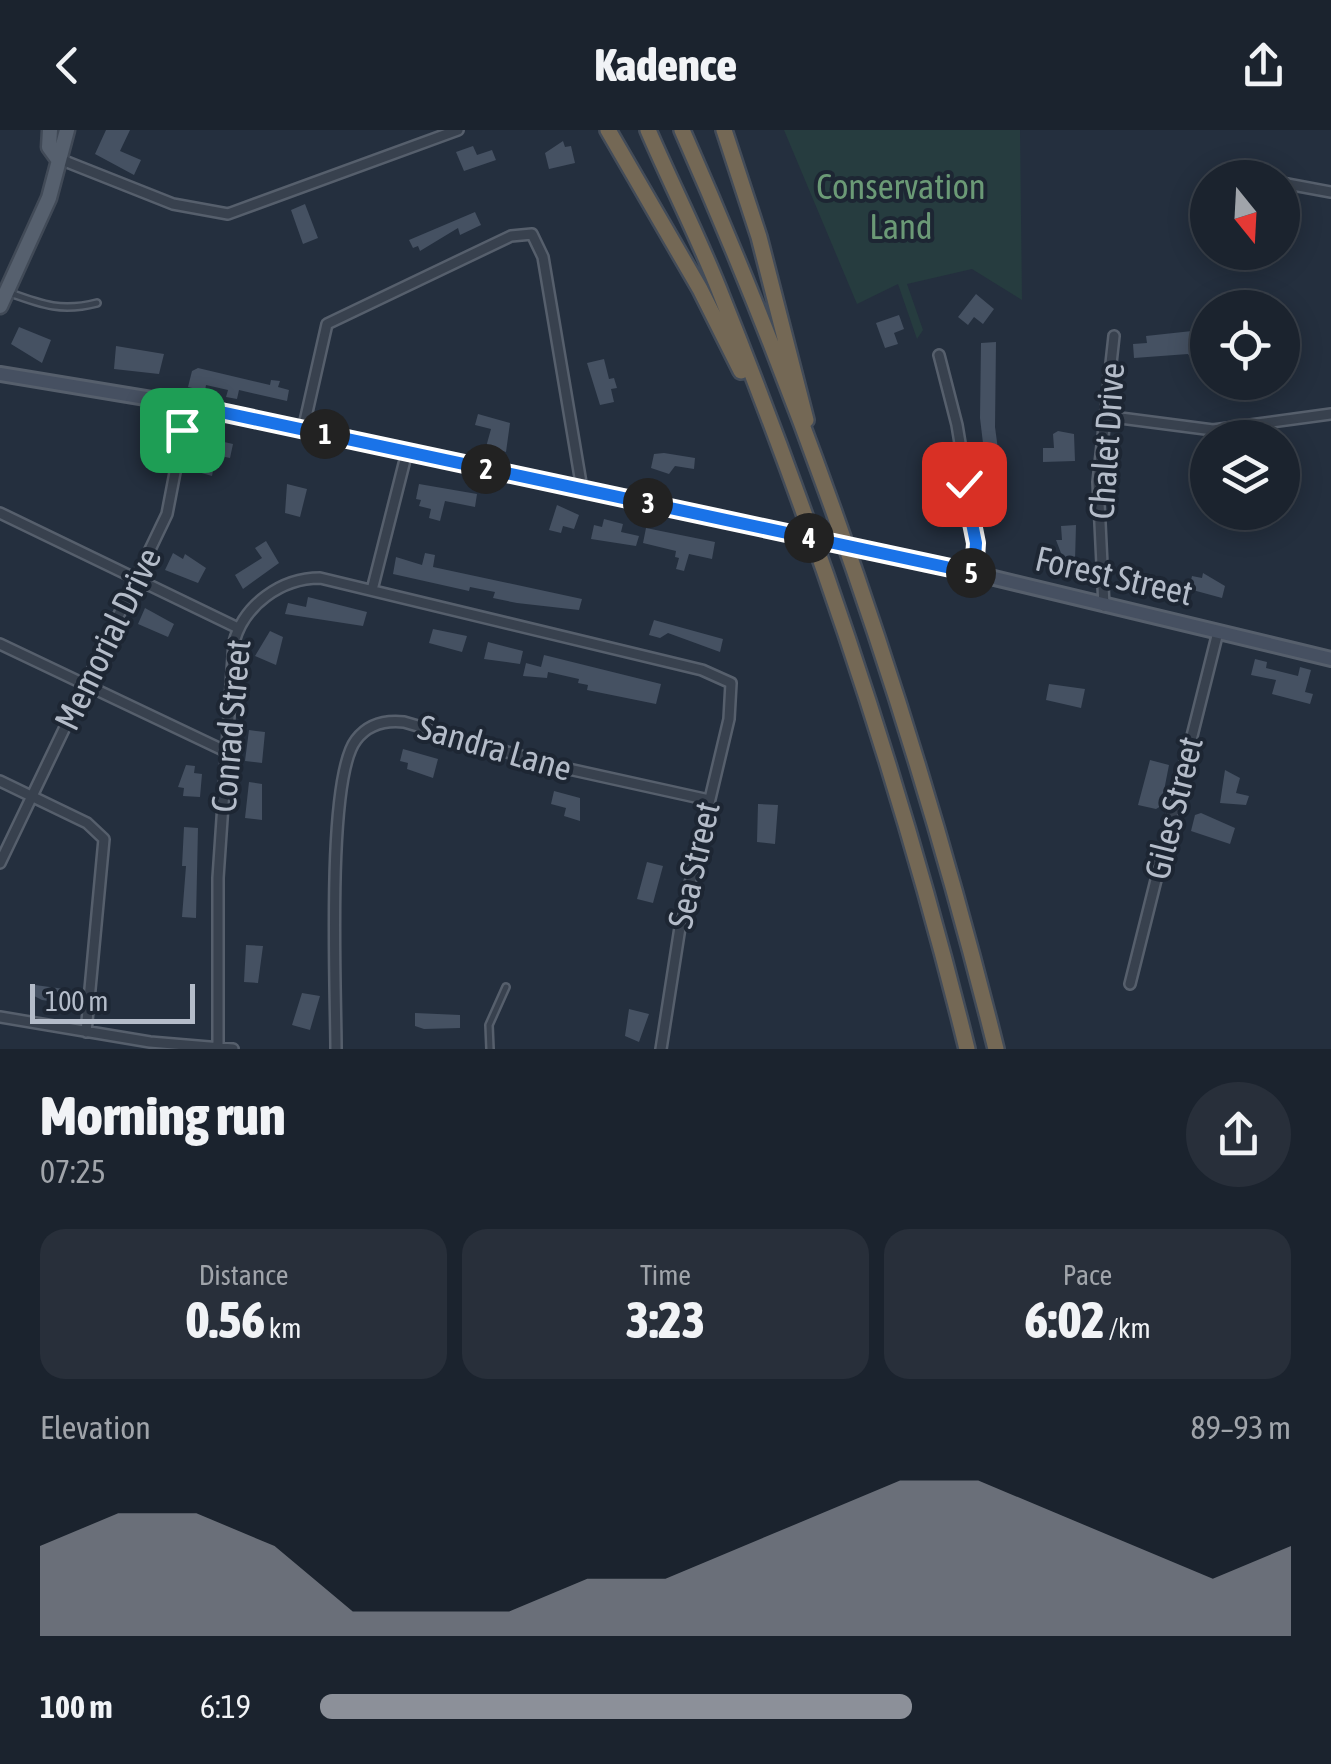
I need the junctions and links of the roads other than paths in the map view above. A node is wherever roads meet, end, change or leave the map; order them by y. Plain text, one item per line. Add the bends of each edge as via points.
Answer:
1 (50, 130) edge
2 (66, 130) edge
3 (458, 130) edge
4 (608, 130) edge
5 (648, 130) edge
6 (682, 130) edge
7 (724, 130) edge
8 (57, 158) junction
9 (1300, 186) edge
10 (1331, 192) edge
11 (3, 299) edge
12 (97, 303) dead end
13 (1114, 336) dead end
14 (939, 355) dead end
15 (0, 374) edge
16 (188, 405) junction
17 (1331, 414) edge
18 (1105, 416) junction
19 (303, 430) junction
20 (408, 452) junction
21 (782, 454) junction
22 (818, 472) junction
23 (582, 489) junction
24 (0, 513) edge
25 (974, 573) junction
26 (138, 580) junction
27 (372, 590) junction
28 (1104, 606) junction
29 (238, 628) junction
30 (1218, 632) junction
31 (0, 644) edge
32 (1331, 659) edge
33 (731, 683) joint
34 (86, 685) junction
35 (225, 752) junction
36 (0, 781) edge
37 (32, 797) junction
38 (709, 800) junction
39 (0, 863) edge
40 (1130, 984) dead end
41 (506, 987) dead end
42 (0, 1017) edge
43 (86, 1032) junction
44 (218, 1048) edge
45 (234, 1049) edge
46 (336, 1049) edge
47 (490, 1049) edge
48 (661, 1049) edge
49 (967, 1049) edge
50 (996, 1049) edge

1 - 8 main road via 49,147
2 - 8 main road
3 - 8 street via 228,214 173,204
4 - 21 highway via 700,290
5 - 21 highway
6 - 22 highway
7 - 22 highway via 769,274
8 - 11 main road via 49,198
9 - 10 street
11 - 12 lane via 69,310
13 - 18 street, Chalet Drive
14 - 25 street via 975,532
15 - 16 street, Forest Street
16 - 19 street, Forest Street
16 - 26 street, Memorial Drive via 167,514
17 - 18 street via 1213,430
18 - 28 street, Chalet Drive via 1098,482
19 - 20 street, Forest Street
19 - 23 street via 327,324 511,236 532,234 543,257
20 - 23 street, Forest Street
20 - 27 street
21 - 49 highway via 887,762
22 - 50 highway via 913,754
23 - 25 street, Forest Street, bridge
24 - 26 street
25 - 28 street, Forest Street
26 - 29 street
26 - 34 street, Memorial Drive
27 - 29 street, Conrad Street via 306,578 247,611
27 - 33 street, Conrad Street via 702,670
28 - 30 street, Forest Street
29 - 35 street, Conrad Street
30 - 32 street, Forest Street
30 - 40 street, Giles Street
31 - 34 street
33 - 38 street, Sea Street
34 - 35 street
34 - 37 street, Memorial Drive
35 - 44 street, Conrad Street
36 - 37 street
37 - 39 street, Memorial Drive
37 - 43 street via 87,823 104,839
38 - 46 street, Sandra Lane via 555,766 404,722 385,720 370,728 351,749 342,781
38 - 48 street, Sea Street via 670,974
41 - 47 lane via 490,1026
42 - 43 street
43 - 44 street
44 - 45 street

